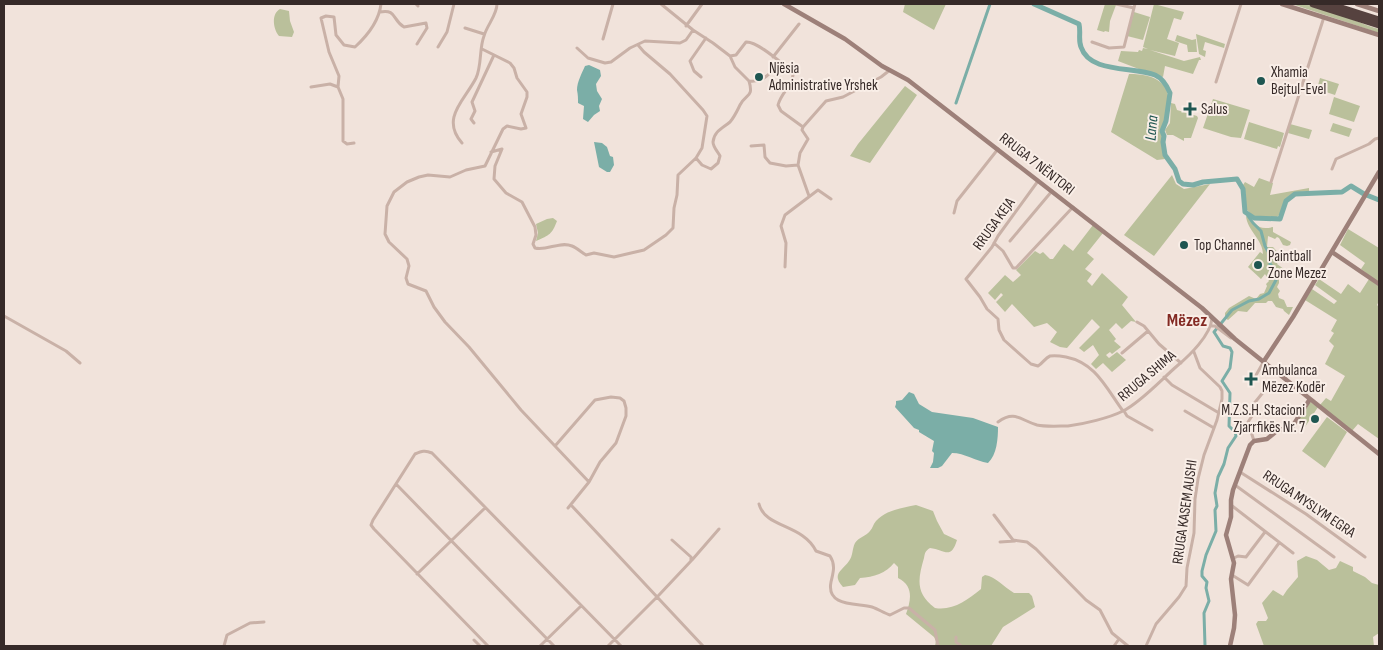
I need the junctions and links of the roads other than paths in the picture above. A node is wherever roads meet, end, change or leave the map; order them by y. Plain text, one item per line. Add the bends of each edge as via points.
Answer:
1 (381, 4) edge
2 (454, 4) edge
3 (497, 4) edge
4 (613, 4) edge
5 (661, 4) edge
6 (702, 4) edge
7 (784, 4) edge
8 (1116, 4) edge
9 (1135, 4) edge
10 (1241, 4) edge
11 (1282, 4) edge
12 (1312, 4) edge
13 (1329, 4) edge
14 (1357, 4) edge
15 (1134, 8) junction
16 (1379, 11) edge
17 (380, 12) junction
18 (1324, 17) junction
19 (1379, 20) edge
20 (799, 24) dead end
21 (1379, 25) edge
22 (686, 26) junction
23 (465, 28) dead end
24 (693, 30) junction
25 (484, 34) junction
26 (1379, 35) edge
27 (706, 38) junction
28 (602, 39) dead end
29 (1092, 42) dead end
30 (417, 44) dead end
31 (638, 45) junction
32 (438, 47) dead end
33 (577, 48) dead end
34 (482, 49) junction
35 (494, 56) junction
36 (730, 56) junction
37 (773, 57) junction
38 (779, 62) junction
39 (892, 71) junction
40 (701, 77) dead end
41 (750, 81) junction
42 (1216, 82) dead end
43 (312, 87) dead end
44 (338, 87) junction
45 (474, 123) dead end
46 (803, 126) junction
47 (1379, 138) edge
48 (462, 143) dead end
49 (354, 144) dead end
50 (751, 146) dead end
51 (998, 150) junction
52 (491, 152) junction
53 (696, 158) junction
54 (798, 165) junction
55 (1332, 169) dead end
56 (1379, 172) edge
57 (1038, 181) junction
58 (1272, 182) dead end
59 (1052, 191) junction
60 (809, 196) junction
61 (832, 198) dead end
62 (1072, 207) junction
63 (954, 213) dead end
64 (1010, 241) dead end
65 (994, 243) junction
66 (1332, 252) junction
67 (785, 267) dead end
68 (1379, 284) edge
69 (4, 316) edge
70 (1212, 317) junction
71 (1137, 322) dead end
72 (1211, 326) junction
73 (1219, 326) junction
74 (1148, 331) junction
75 (1194, 352) junction
76 (1122, 354) dead end
77 (1264, 361) junction
78 (80, 363) dead end
79 (1180, 363) junction
80 (1164, 377) junction
81 (1255, 377) dead end
82 (1265, 390) dead end
83 (1310, 399) junction
84 (1123, 411) junction
85 (1185, 411) dead end
86 (1219, 413) junction
87 (998, 422) dead end
88 (1214, 428) junction
89 (1152, 430) dead end
90 (1254, 441) junction
91 (555, 446) junction
92 (1379, 454) edge
93 (1240, 472) junction
94 (589, 482) junction
95 (396, 484) junction
96 (1235, 485) junction
97 (759, 504) dead end
98 (1231, 505) junction
99 (485, 508) junction
100 (994, 515) dead end
101 (719, 529) dead end
102 (1265, 532) junction
103 (451, 540) junction
104 (672, 540) dead end
105 (1016, 541) junction
106 (1000, 542) dead end
107 (1279, 543) junction
108 (1293, 553) dead end
109 (1365, 556) dead end
110 (1334, 557) dead end
111 (1234, 558) junction
112 (692, 560) junction
113 (417, 574) junction
114 (1232, 575) junction
115 (657, 597) junction
116 (581, 606) junction
117 (264, 622) dead end
118 (956, 637) dead end
119 (547, 639) junction
120 (1119, 639) junction
121 (474, 640) dead end
122 (614, 640) junction
123 (224, 646) edge
124 (480, 646) edge
125 (488, 646) edge
126 (540, 646) edge
127 (554, 646) edge
128 (608, 646) edge
129 (621, 646) edge
130 (703, 646) edge
131 (938, 646) edge
132 (961, 646) edge
133 (1114, 646) edge
134 (1128, 646) edge
135 (1146, 646) edge
136 (1230, 646) edge

1 - 17 street
2 - 32 street via 448,32
3 - 25 street
4 - 28 street
5 - 22 street
6 - 22 street
7 - 39 main road, RRUGA 7 NËNTORI
8 - 15 street
9 - 15 street
10 - 42 street
11 - 18 main road
12 - 21 highway
13 - 19 highway
14 - 16 main road
15 - 29 street via 1124,47 1109,48
17 - 30 street via 392,12 404,27 426,23 428,28
17 - 44 street via 368,33 352,48 337,37 334,17 321,18 339,76
18 - 26 main road
18 - 58 street
20 - 37 street
22 - 24 street
23 - 25 street
24 - 27 street
24 - 31 street via 680,43 647,40
25 - 34 street
27 - 36 street
27 - 40 street via 690,61
31 - 33 street via 605,63 588,58
31 - 53 street via 706,114 702,148
34 - 35 street
34 - 48 street via 475,79 454,114 454,131
35 - 45 street via 472,102 475,111 471,119
35 - 52 street via 513,66 527,97 521,114 526,126 524,129 505,126
36 - 37 street via 736,55 747,41
36 - 41 street via 735,67
37 - 38 street
38 - 41 street via 762,79
38 - 46 street via 793,75 780,99 779,108
39 - 46 street via 843,97 826,101
39 - 51 main road, RRUGA 7 NËNTORI
41 - 53 street via 750,94 740,103 729,122 719,129 714,140 713,145 720,156 718,163 711,169
43 - 44 street via 332,84
44 - 49 street via 343,98 343,141
46 - 54 street via 808,140 800,153
47 - 55 street via 1336,159
50 - 54 street via 764,145 765,157 770,163
51 - 57 main road, RRUGA 7 NËNTORI
51 - 63 street via 957,201
52 - 53 street via 502,149 494,179 506,193 522,202 535,227 535,248 566,245 586,255 594,253 614,257 644,250 671,231 678,175
52 - 91 street via 483,167 450,177 422,176 398,188 388,204 385,234 407,259 408,284 427,292 445,322
54 - 60 street
56 - 66 main road
57 - 59 main road, RRUGA 7 NËNTORI
57 - 65 street, RRUGA KEJA
59 - 62 main road, RRUGA 7 NËNTORI
59 - 64 street
60 - 61 street via 818,190
60 - 67 street via 785,215 782,226 786,243
62 - 65 street via 1016,268
62 - 70 main road, RRUGA 7 NËNTORI
65 - 84 street, RRUGA KEJA via 966,279 998,319 1004,340 1031,364 1038,366 1056,355 1086,364
66 - 68 main road
66 - 77 main road
69 - 78 street via 66,351
70 - 72 street, RRUGA SHIMA
70 - 73 main road, RRUGA 7 NËNTORI
71 - 74 street
72 - 73 street
72 - 75 street, RRUGA SHIMA
73 - 77 main road, RRUGA 7 NËNTORI
74 - 76 street
74 - 79 street
75 - 79 street, RRUGA SHIMA
75 - 86 street, RRUGA KASEM AUSHI via 1200,368 1222,391
77 - 81 street
77 - 83 main road, RRUGA 7 NËNTORI
79 - 80 street, RRUGA SHIMA
80 - 84 street, RRUGA SHIMA
80 - 86 street
82 - 90 street via 1252,406 1248,422
83 - 90 main road via 1292,427 1278,430 1267,439
83 - 92 main road, RRUGA 7 NËNTORI
84 - 87 street, RRUGA SHIMA via 1066,426 1036,425 1012,416
84 - 89 street
85 - 88 street
86 - 88 street, RRUGA KASEM AUSHI
88 - 135 street, RRUGA KASEM AUSHI via 1198,479 1186,586 1156,624
90 - 93 main road via 1248,447
91 - 94 street
91 - 94 street via 595,400 611,397 624,401 627,412 616,443
93 - 96 main road
93 - 109 street, RRUGA MYSLYM EGRA
94 - 115 street via 569,506
95 - 99 street via 415,454 427,451
95 - 103 street
95 - 113 street via 371,525
96 - 98 main road
96 - 110 street
97 - 131 street via 766,517 792,528 810,541 816,551 830,556 834,566 831,592 838,600 872,607 890,615 909,608 936,630
98 - 102 street
98 - 111 main road via 1226,538
99 - 103 street
99 - 116 street
100 - 105 street
101 - 112 street
102 - 107 street
102 - 111 street via 1246,557
103 - 113 street
103 - 119 street
104 - 112 street
105 - 106 street
105 - 120 street via 1027,542 1042,553 1086,600 1100,610 1112,633
107 - 108 street
107 - 114 street via 1248,585
111 - 114 main road
112 - 115 street
113 - 125 street
114 - 136 main road via 1235,615
115 - 122 street
115 - 130 street
116 - 119 street
116 - 122 street
117 - 123 street via 250,623 227,635
118 - 132 street
119 - 126 street
119 - 127 street
120 - 133 street
120 - 134 street
121 - 124 street
122 - 128 street
122 - 129 street

